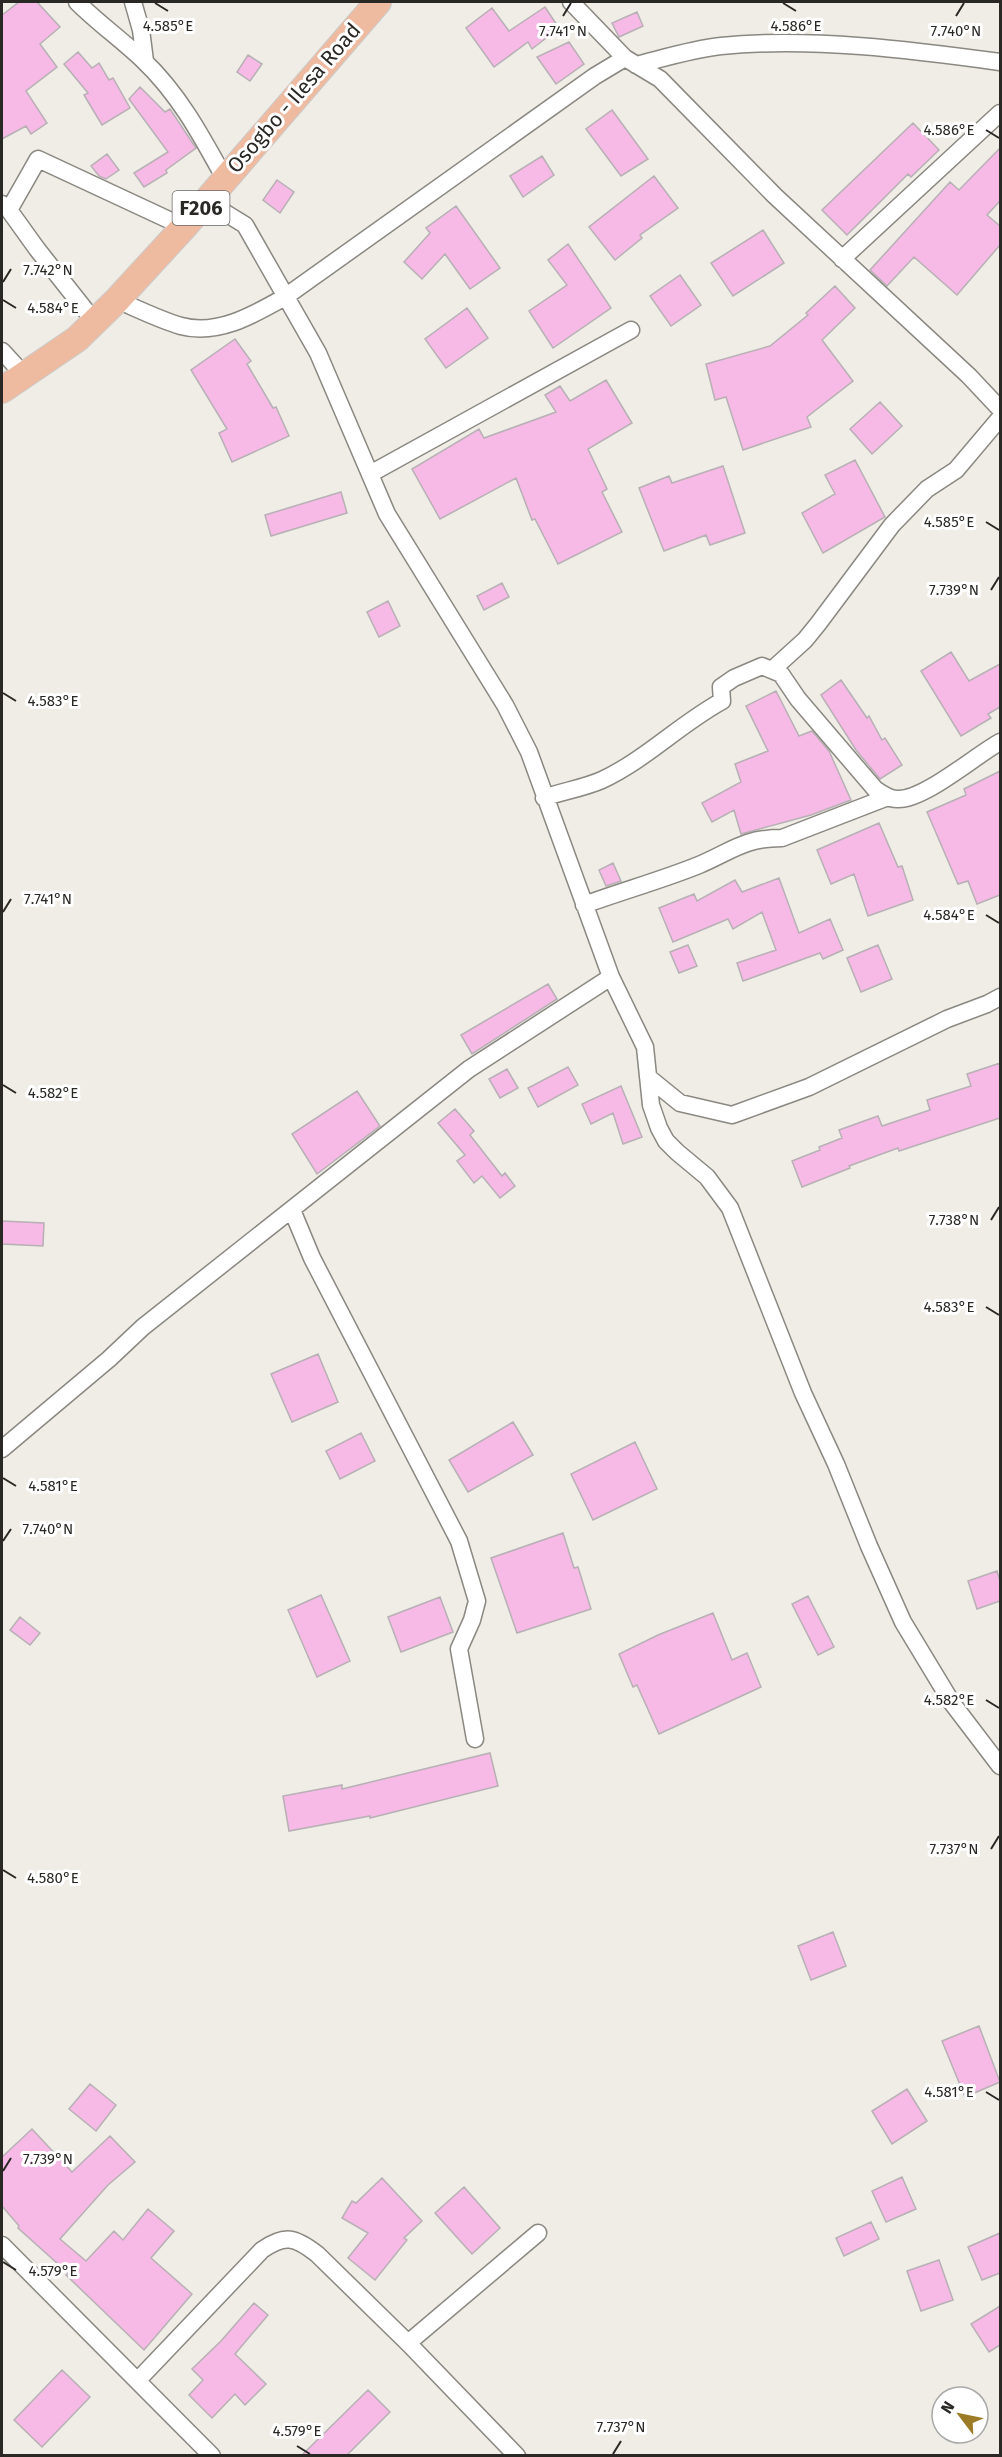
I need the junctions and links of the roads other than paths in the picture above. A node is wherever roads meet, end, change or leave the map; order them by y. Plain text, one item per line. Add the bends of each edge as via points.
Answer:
1 (77, 2) edge
2 (97, 2) edge
3 (133, 2) edge
4 (378, 2) edge
5 (571, 2) edge
6 (105, 27) junction
7 (144, 61) junction
8 (630, 61) junction
9 (1000, 62) edge
10 (1000, 113) edge
11 (225, 179) junction
12 (206, 201) junction
13 (5, 207) edge
14 (184, 227) junction
15 (842, 259) junction
16 (285, 297) junction
17 (117, 300) junction
18 (94, 321) junction
19 (631, 330) dead end
20 (2, 351) edge
21 (24, 375) junction
22 (2, 390) edge
23 (1000, 409) edge
24 (1000, 418) edge
25 (370, 474) junction
26 (772, 669) junction
27 (1000, 742) edge
28 (888, 797) junction
29 (544, 798) junction
30 (584, 905) junction
31 (611, 977) junction
32 (1000, 997) edge
33 (648, 1077) junction
34 (292, 1210) junction
35 (2, 1449) edge
36 (475, 1739) dead end
37 (1000, 1766) edge
38 (538, 2234) dead end
39 (2, 2245) edge
40 (408, 2343) junction
41 (138, 2380) junction
42 (212, 2456) edge
43 (517, 2456) edge

1 - 6 street
2 - 6 street
3 - 7 street
4 - 11 main road, Osogbo - Ilesa Road / F206
5 - 8 street
6 - 7 street
7 - 11 street via 175,95
8 - 9 street via 720,46 779,44 878,47
8 - 15 street via 660,79
8 - 16 street via 595,75
10 - 15 street
11 - 12 main road, Osogbo - Ilesa Road / F206
12 - 14 main road, Osogbo - Ilesa Road / F206
12 - 16 street via 245,225
13 - 14 street via 38,159
13 - 18 street
14 - 17 main road, Osogbo - Ilesa Road / F206
15 - 23 street
16 - 17 street via 247,319 209,329 182,327
16 - 25 street via 318,353
17 - 18 main road, Osogbo - Ilesa Road / F206
18 - 21 main road, Osogbo - Ilesa Road / F206 via 77,339
19 - 25 street
20 - 21 street
21 - 22 main road, Osogbo - Ilesa Road / F206
24 - 26 street via 956,470 907,508 805,640
25 - 29 street via 392,524 505,705 529,752
26 - 28 street via 781,674 876,789
26 - 29 street via 762,666 734,678 721,687 722,701 601,780
27 - 28 street via 941,782 909,798
28 - 30 street via 782,838 743,843 699,865
29 - 30 street
30 - 31 street
31 - 33 street via 645,1047
31 - 34 street via 468,1069
32 - 33 street via 808,1087 732,1115 680,1103
33 - 37 street via 651,1105 666,1141 707,1177 730,1208 803,1394 903,1622 952,1703
34 - 35 street via 143,1327
34 - 36 street via 312,1258 459,1540 477,1601 459,1649
38 - 40 street
39 - 41 street
40 - 41 street via 303,2243 289,2239 274,2241
40 - 43 street
41 - 42 street

